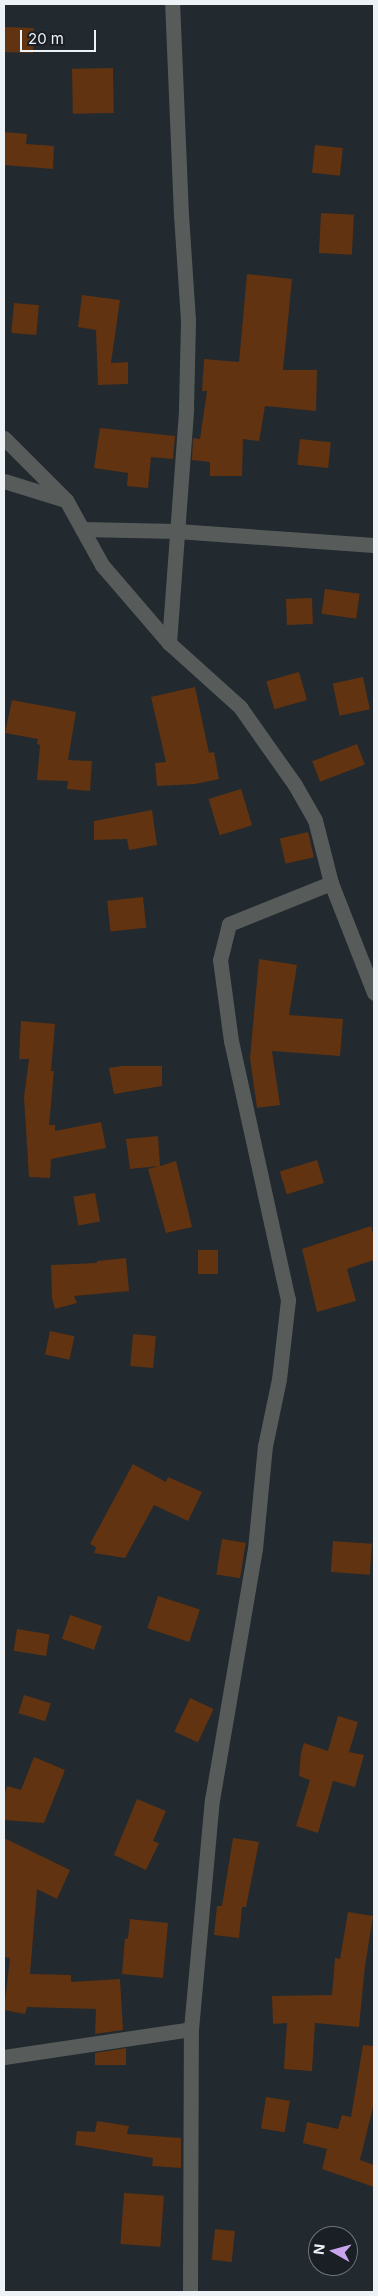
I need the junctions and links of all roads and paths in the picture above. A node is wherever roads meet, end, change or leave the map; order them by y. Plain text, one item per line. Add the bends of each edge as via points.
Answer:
1 (172, 4) edge
2 (4, 438) edge
3 (4, 481) edge
4 (66, 500) junction
5 (82, 529) junction
6 (177, 531) junction
7 (374, 545) edge
8 (169, 643) junction
9 (331, 883) junction
10 (374, 993) edge
11 (191, 2029) junction
12 (4, 2057) edge
13 (190, 2292) edge

1 - 6 street via 188,320 186,409
2 - 4 street
3 - 4 street
4 - 5 street
5 - 6 street
5 - 8 street via 102,565
6 - 7 street
6 - 8 street
8 - 9 street via 240,707 294,785 315,820
9 - 10 street
9 - 11 street via 229,924 220,960 231,1041 288,1300 279,1379 265,1446 253,1558 212,1800
11 - 12 street
11 - 13 street

